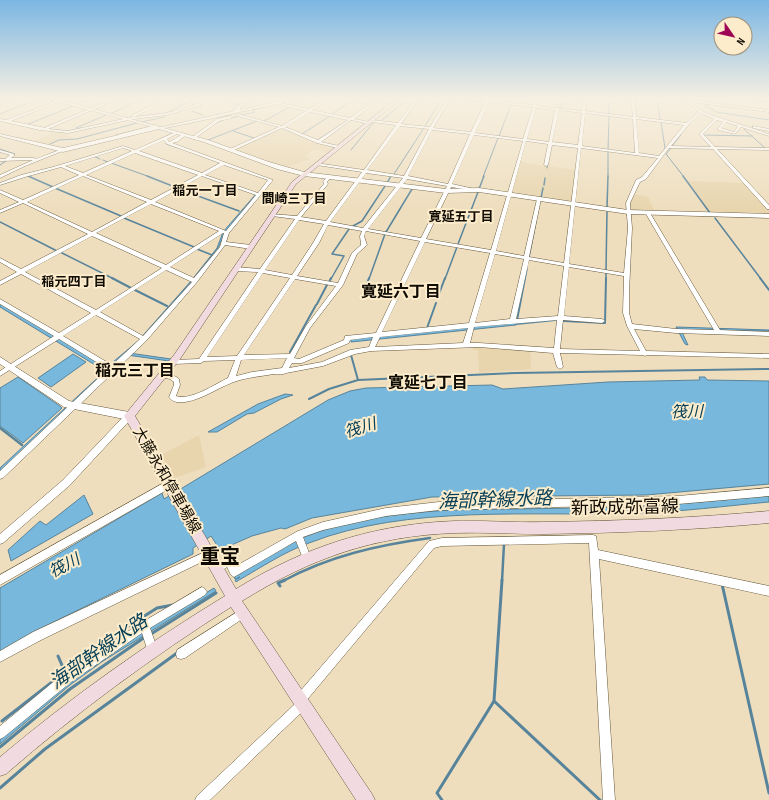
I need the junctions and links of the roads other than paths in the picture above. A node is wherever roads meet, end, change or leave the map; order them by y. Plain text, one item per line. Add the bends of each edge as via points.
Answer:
1 (1, 135) edge
2 (121, 135) edge
3 (124, 135) edge
4 (170, 135) edge
5 (184, 135) edge
6 (185, 135) edge
7 (197, 135) edge
8 (264, 135) edge
9 (303, 135) edge
10 (326, 135) edge
11 (353, 135) edge
12 (391, 135) edge
13 (427, 135) edge
14 (472, 135) edge
15 (485, 135) edge
16 (526, 135) edge
17 (552, 135) edge
18 (581, 135) edge
19 (636, 135) edge
20 (679, 135) edge
21 (702, 135) edge
22 (164, 138) junction
23 (193, 138) junction
24 (525, 140) junction
25 (317, 141) junction
26 (168, 143) junction
27 (550, 143) junction
28 (73, 146) dead end
29 (338, 147) junction
30 (580, 147) junction
31 (669, 147) junction
32 (713, 148) junction
33 (769, 149) edge
34 (63, 150) junction
35 (231, 150) junction
36 (0, 151) edge
37 (134, 151) junction
38 (637, 154) junction
39 (661, 157) junction
40 (40, 159) junction
41 (0, 160) edge
42 (5, 160) junction
43 (224, 163) junction
44 (0, 164) edge
45 (317, 164) junction
46 (546, 165) dead end
47 (61, 166) junction
48 (365, 171) junction
49 (304, 174) junction
50 (0, 175) edge
51 (82, 175) junction
52 (201, 175) junction
53 (329, 177) junction
54 (404, 177) junction
55 (357, 181) junction
56 (0, 184) edge
57 (399, 186) junction
58 (447, 188) junction
59 (0, 191) edge
60 (258, 195) junction
61 (509, 195) junction
62 (539, 199) junction
63 (23, 202) junction
64 (151, 202) junction
65 (573, 204) junction
66 (769, 208) edge
67 (0, 212) edge
68 (628, 212) junction
69 (648, 214) junction
70 (272, 215) junction
71 (769, 216) edge
72 (297, 218) junction
73 (327, 223) junction
74 (365, 229) junction
75 (225, 232) junction
76 (91, 234) junction
77 (423, 240) junction
78 (223, 243) junction
79 (250, 247) junction
80 (493, 252) junction
81 (526, 258) junction
82 (0, 260) edge
83 (567, 264) junction
84 (165, 268) junction
85 (236, 269) junction
86 (21, 271) junction
87 (262, 271) junction
88 (626, 275) junction
89 (293, 276) junction
90 (193, 280) junction
91 (0, 283) edge
92 (340, 285) junction
93 (0, 301) edge
94 (95, 312) junction
95 (561, 318) junction
96 (513, 321) junction
97 (602, 321) dead end
98 (630, 326) junction
99 (471, 327) junction
100 (718, 331) junction
101 (769, 334) edge
102 (57, 337) junction
103 (377, 337) junction
104 (143, 338) junction
105 (466, 345) junction
106 (371, 349) junction
107 (557, 350) junction
108 (645, 354) junction
109 (769, 356) edge
110 (290, 358) junction
111 (203, 359) junction
112 (0, 360) edge
113 (238, 360) junction
114 (173, 362) junction
115 (108, 366) dead end
116 (10, 367) junction
117 (560, 367) dead end
118 (283, 372) junction
119 (0, 374) edge
120 (162, 375) junction
121 (231, 380) junction
122 (72, 405) junction
123 (129, 416) junction
124 (0, 476) edge
125 (169, 484) junction
126 (769, 492) edge
127 (769, 517) edge
128 (299, 536) junction
129 (0, 540) edge
130 (209, 554) junction
131 (595, 554) junction
132 (305, 555) junction
133 (217, 569) junction
134 (0, 580) edge
135 (769, 591) edge
136 (202, 592) dead end
137 (234, 597) junction
138 (242, 614) junction
139 (145, 631) junction
140 (153, 652) junction
141 (181, 654) dead end
142 (0, 657) edge
143 (301, 702) junction
144 (0, 733) edge
145 (0, 768) edge
146 (201, 800) edge
147 (366, 800) edge
148 (609, 800) edge

1 - 34 street
2 - 28 street
3 - 34 street
4 - 22 street
5 - 26 street
6 - 23 street
7 - 23 street
8 - 35 street
9 - 25 street
10 - 25 street
11 - 29 main road, 大藤永和停車場線
12 - 48 street
13 - 54 street
14 - 58 street
15 - 24 street
16 - 24 street
17 - 27 street
18 - 30 street
19 - 38 street
20 - 31 street
21 - 32 street
22 - 26 street
22 - 37 street
23 - 35 street
24 - 27 street
24 - 61 street
25 - 29 street
26 - 43 street
27 - 30 street
27 - 46 street
29 - 45 main road, 大藤永和停車場線
30 - 38 street
30 - 65 street
31 - 32 street
31 - 39 street
32 - 33 street
32 - 66 street
34 - 40 street
35 - 49 street
36 - 42 street via 13,155
37 - 47 street via 123,147
37 - 51 street
37 - 52 street
38 - 39 street
39 - 68 street via 644,178 638,181 628,203
40 - 42 street
40 - 50 street
41 - 42 street
42 - 44 street
43 - 52 street
43 - 60 street via 271,180
45 - 48 street
45 - 49 main road, 大藤永和停車場線
47 - 51 street
47 - 56 street
48 - 54 street
48 - 55 street
49 - 53 street
49 - 70 main road, 大藤永和停車場線 via 294,183
51 - 63 street
51 - 64 street
52 - 60 street
52 - 64 street
53 - 55 street
53 - 72 street
54 - 57 street
54 - 58 street
55 - 57 street
55 - 73 street
57 - 58 street
57 - 74 street
58 - 61 street
58 - 77 street
59 - 63 street
60 - 75 street
61 - 62 street
61 - 80 street
62 - 65 street
62 - 81 street
63 - 67 street
63 - 76 street
64 - 75 street
64 - 76 street
65 - 68 street
65 - 83 street
68 - 69 street
68 - 88 street via 630,228
69 - 71 street
69 - 100 street
70 - 72 street
70 - 79 main road, 大藤永和停車場線
72 - 73 street
72 - 87 street
73 - 74 street
73 - 89 street
74 - 77 street
74 - 92 street via 362,236 364,245 355,253
75 - 78 street
75 - 84 street
76 - 84 street
76 - 86 street
77 - 80 street
77 - 103 street
78 - 79 street
78 - 90 street
79 - 85 main road, 大藤永和停車場線
80 - 81 street
80 - 99 street
81 - 83 street
81 - 96 street
82 - 86 street
83 - 88 street
83 - 95 street
84 - 90 street
84 - 94 street
85 - 87 street
85 - 114 main road, 大藤永和停車場線
86 - 91 street
86 - 94 street
87 - 89 street
87 - 111 street
88 - 98 street via 626,313
89 - 92 street
89 - 113 street
90 - 104 street
92 - 110 street via 308,327
93 - 102 street
94 - 102 street
94 - 104 street
95 - 96 street
95 - 97 street
95 - 107 street
96 - 99 street
98 - 100 street via 684,332
98 - 108 street
99 - 103 street
99 - 105 street
100 - 101 street
102 - 115 street
102 - 116 street
103 - 106 street
103 - 110 street via 347,338 347,341 300,360
104 - 122 street via 130,354
105 - 106 street
105 - 107 street
106 - 118 street via 349,353 320,365
107 - 108 street
107 - 117 street
108 - 109 street
110 - 113 street
110 - 118 street
111 - 113 street
111 - 114 street
112 - 116 street
113 - 121 street
114 - 120 main road, 大藤永和停車場線
116 - 119 street
116 - 122 street
118 - 121 street via 253,374
120 - 121 street via 177,381 172,397 178,401 192,398
120 - 123 main road, 大藤永和停車場線
122 - 123 street
122 - 124 street
123 - 125 main road, 大藤永和停車場線
123 - 129 street via 66,483
125 - 130 main road, 大藤永和停車場線
125 - 134 street
126 - 128 street via 678,500 439,506 359,517 323,526
127 - 132 main road, 新政成弥富線 via 673,525 444,528 364,539
128 - 132 street
128 - 133 street via 234,572 229,561
130 - 133 main road, 大藤永和停車場線
130 - 142 street via 37,636
131 - 135 street
131 - 143 street via 593,539 432,544
131 - 148 street
132 - 137 main road, 新政成弥富線
133 - 137 main road, 大藤永和停車場線
136 - 139 street
137 - 138 main road, 大藤永和停車場線
137 - 140 main road, 新政成弥富線
138 - 141 street
138 - 143 main road, 大藤永和停車場線
139 - 140 street
139 - 144 street via 67,678
140 - 145 main road, 新政成弥富線 via 23,748
143 - 146 street
143 - 147 main road, 大藤永和停車場線

